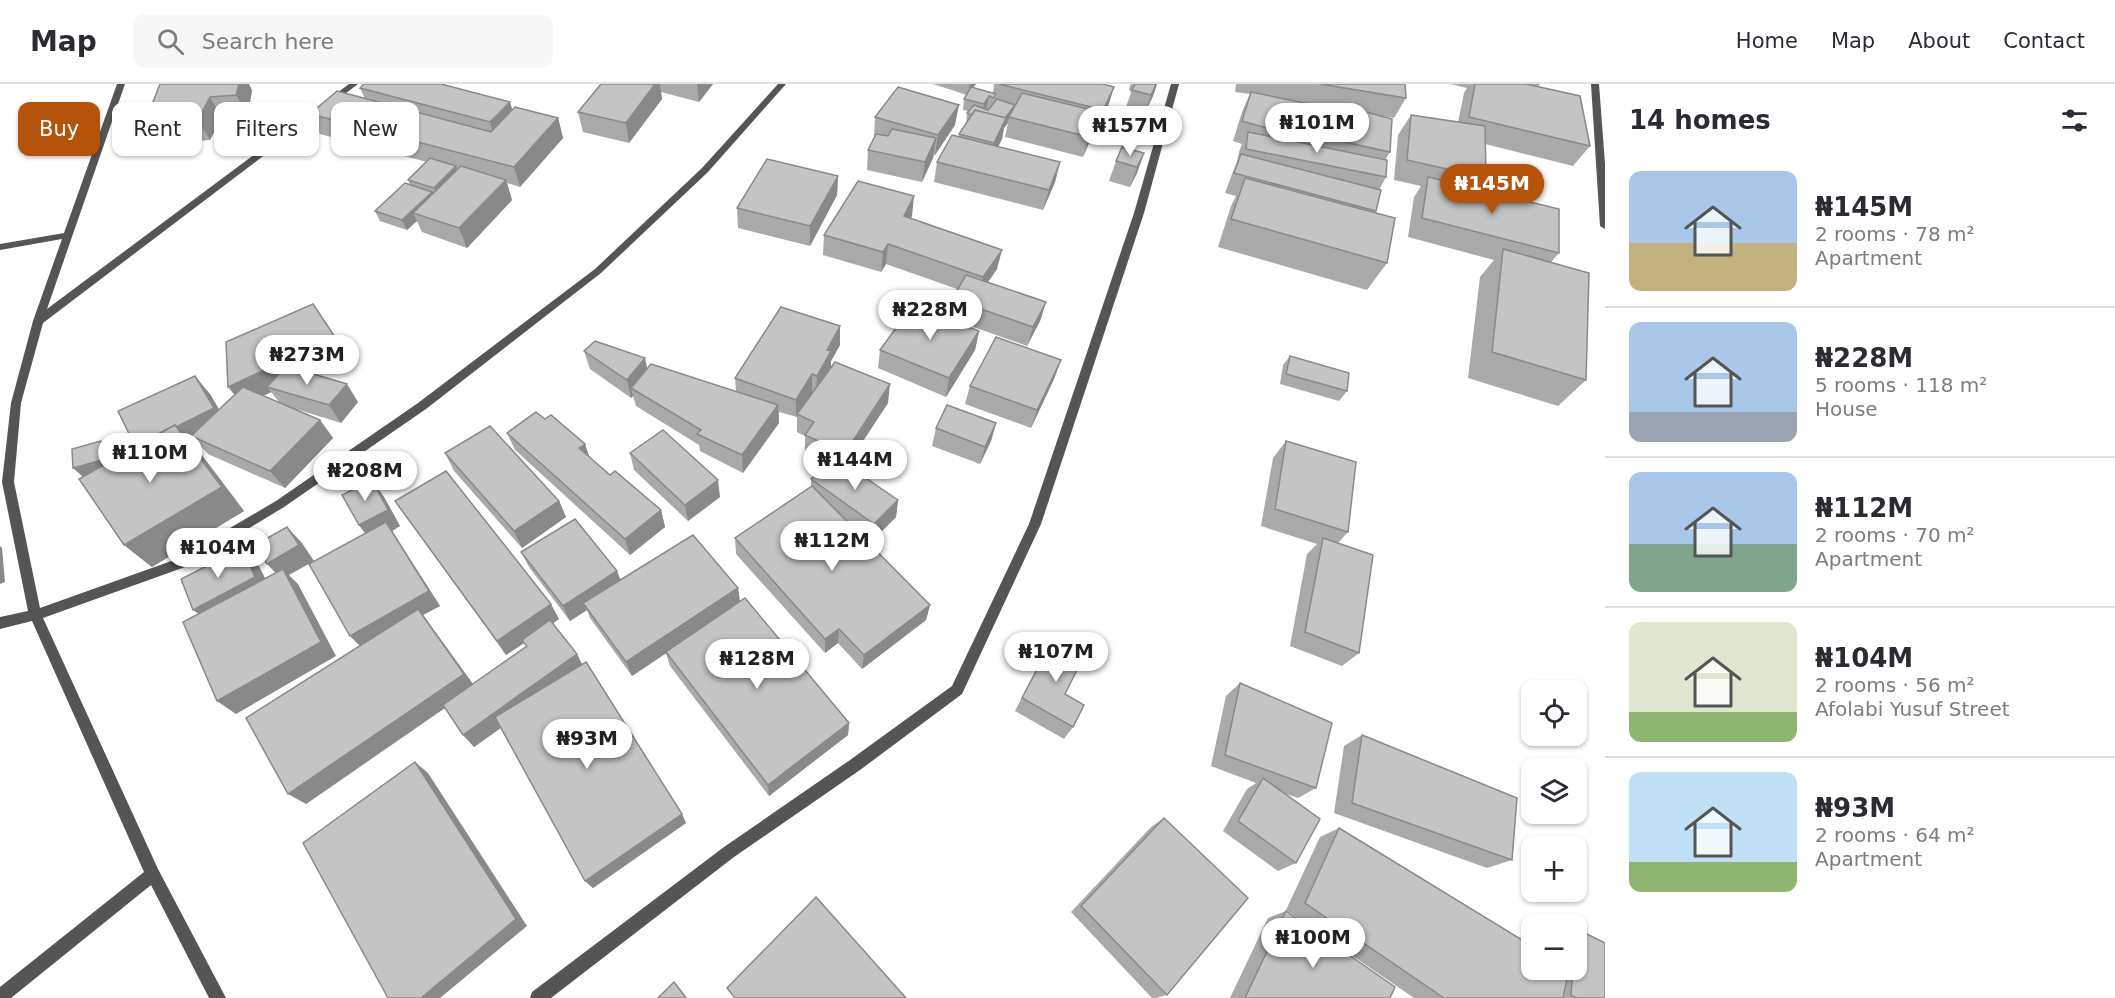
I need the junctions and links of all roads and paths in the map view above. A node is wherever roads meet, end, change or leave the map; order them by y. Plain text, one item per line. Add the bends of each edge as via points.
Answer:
1 (121, 84) edge
2 (354, 84) edge
3 (782, 84) edge
4 (1175, 84) edge
5 (1595, 84) edge
6 (1605, 226) edge
7 (69, 235) junction
8 (0, 247) edge
9 (38, 321) junction
10 (35, 615) junction
11 (0, 623) edge
12 (153, 874) junction
13 (0, 998) edge
14 (218, 998) edge
15 (538, 998) edge

1 - 7 street
2 - 9 street
3 - 10 street via 705,170 598,271 422,406 280,504 181,563
4 - 15 street via 1139,213 1035,524 957,690 729,852
5 - 6 street
7 - 8 street
7 - 9 street
9 - 10 street via 16,403 8,482
10 - 11 street
10 - 12 street
12 - 13 street
12 - 14 street

